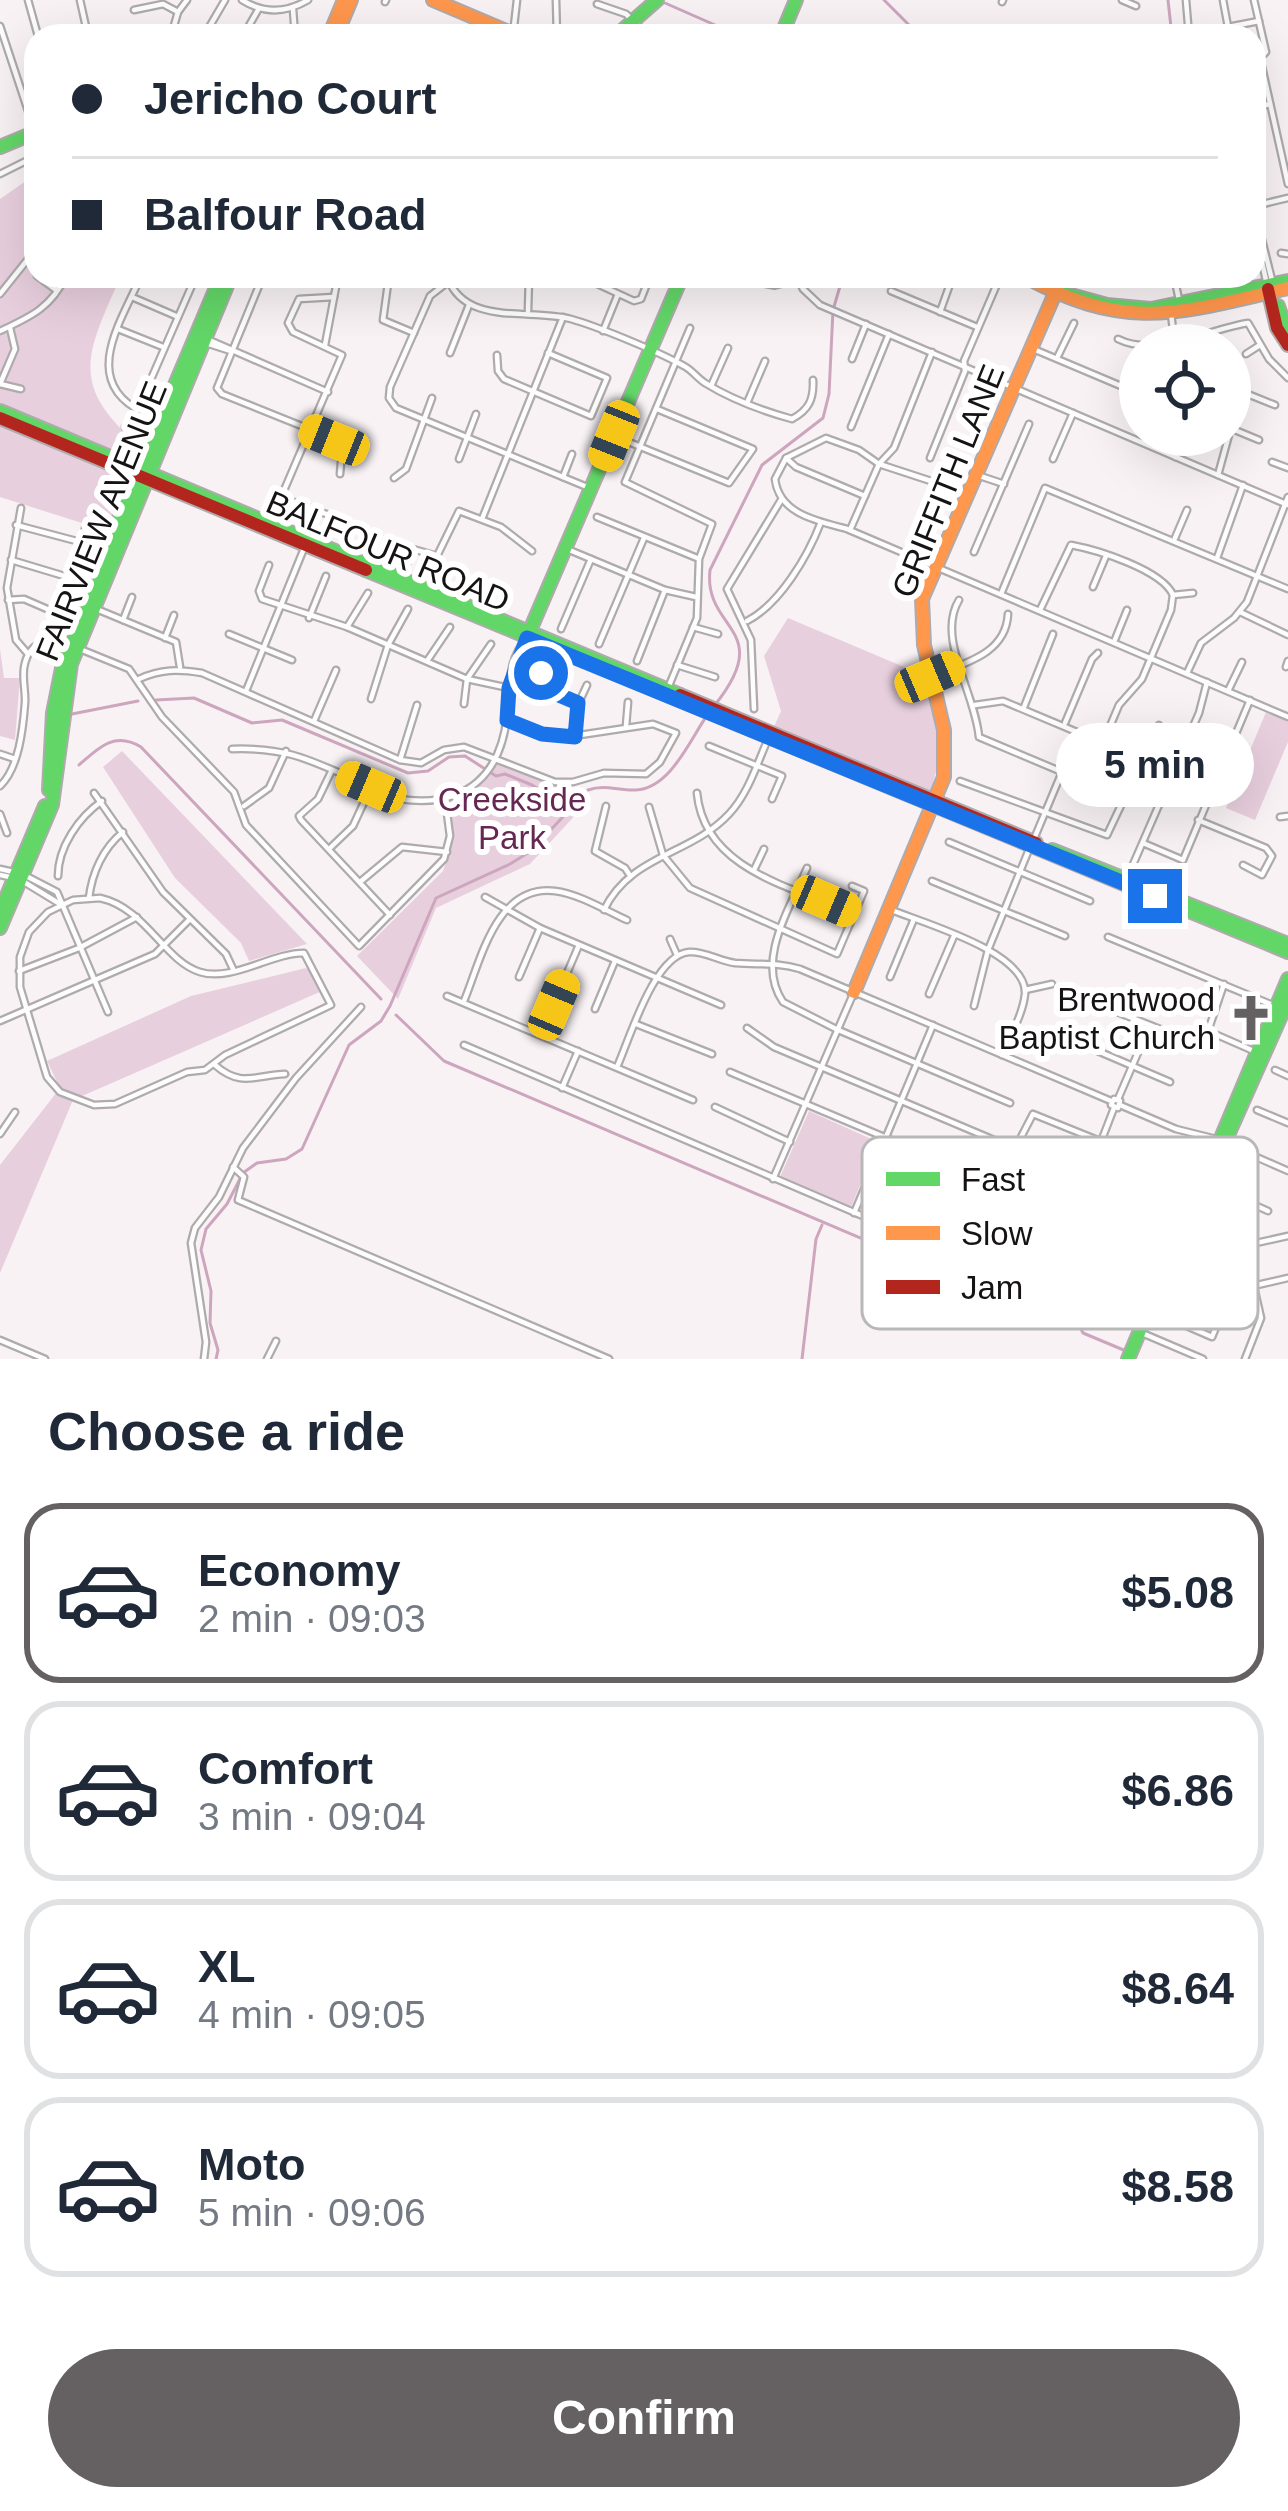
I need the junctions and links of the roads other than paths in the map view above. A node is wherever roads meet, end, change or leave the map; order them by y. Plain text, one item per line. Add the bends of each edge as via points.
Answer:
1 (187, 0) edge
2 (242, 0) edge
3 (308, 0) edge
4 (433, 0) edge
5 (657, 0) edge
6 (1122, 0) edge
7 (1254, 0) edge
8 (597, 4) dead end
9 (1136, 6) dead end
10 (293, 9) junction
11 (134, 10) dead end
12 (258, 10) junction
13 (178, 12) junction
14 (634, 20) junction
15 (1258, 21) junction
16 (174, 24) edge
17 (250, 24) edge
18 (294, 24) edge
19 (490, 24) edge
20 (630, 24) edge
21 (638, 24) edge
22 (1243, 24) edge
23 (1259, 24) edge
24 (0, 26) edge
25 (1266, 90) edge
26 (24, 97) edge
27 (1270, 104) junction
28 (1266, 105) edge
29 (1288, 184) edge
30 (1266, 249) edge
31 (24, 264) edge
32 (22, 266) joint
33 (1277, 287) edge
34 (52, 288) edge
35 (60, 288) edge
36 (136, 288) edge
37 (191, 288) edge
38 (216, 288) edge
39 (226, 288) edge
40 (257, 288) edge
41 (336, 288) edge
42 (387, 288) edge
43 (438, 288) edge
44 (452, 288) edge
45 (529, 288) edge
46 (605, 288) edge
47 (645, 288) edge
48 (677, 288) edge
49 (803, 288) edge
50 (949, 288) edge
51 (995, 288) edge
52 (1050, 288) edge
53 (1057, 288) edge
54 (1174, 288) edge
55 (891, 291) dead end
56 (1056, 291) junction
57 (58, 292) junction
58 (0, 294) edge
59 (618, 294) junction
60 (132, 297) junction
61 (334, 297) junction
62 (469, 305) junction
63 (528, 311) junction
64 (940, 312) junction
65 (1174, 315) junction
66 (178, 317) junction
67 (563, 317) junction
68 (203, 319) junction
69 (1074, 323) dead end
70 (866, 324) junction
71 (1174, 324) edge
72 (10, 327) junction
73 (690, 328) dead end
74 (977, 328) junction
75 (1251, 328) edge
76 (118, 329) junction
77 (603, 331) junction
78 (0, 332) edge
79 (414, 333) junction
80 (889, 334) junction
81 (1288, 335) edge
82 (204, 340) junction
83 (325, 345) junction
84 (1260, 345) junction
85 (1288, 346) edge
86 (164, 348) junction
87 (728, 348) dead end
88 (1031, 348) junction
89 (231, 351) junction
90 (1251, 351) edge
91 (650, 352) junction
92 (932, 352) junction
93 (450, 353) dead end
94 (548, 353) junction
95 (497, 356) dead end
96 (852, 358) dead end
97 (1057, 358) junction
98 (675, 362) junction
99 (765, 362) dead end
100 (116, 366) dead end
101 (964, 366) junction
102 (107, 369) junction
103 (178, 376) junction
104 (1288, 378) edge
105 (813, 380) dead end
106 (0, 384) edge
107 (1119, 385) edge
108 (711, 386) junction
109 (1014, 387) junction
110 (21, 389) dead end
111 (532, 391) junction
112 (328, 392) junction
113 (1251, 396) edge
114 (432, 398) dead end
115 (747, 403) junction
116 (1275, 406) dead end
117 (657, 409) junction
118 (138, 410) junction
119 (173, 411) junction
120 (1073, 413) junction
121 (0, 415) edge
122 (476, 415) dead end
123 (426, 420) junction
124 (1029, 424) dead end
125 (851, 427) dead end
126 (124, 428) dead end
127 (310, 430) junction
128 (614, 436) junction
129 (467, 437) junction
130 (1251, 438) edge
131 (1258, 440) dead end
132 (640, 446) junction
133 (147, 452) junction
134 (509, 454) junction
135 (572, 454) dead end
136 (1223, 456) edge
137 (1175, 457) joint
138 (786, 458) junction
139 (930, 458) dead end
140 (115, 459) junction
141 (459, 459) dead end
142 (1053, 459) dead end
143 (1272, 462) dead end
144 (879, 464) junction
145 (1288, 468) edge
146 (340, 474) dead end
147 (142, 475) junction
148 (1218, 475) junction
149 (977, 476) junction
150 (563, 477) junction
151 (394, 478) dead end
152 (937, 484) dead end
153 (1004, 484) junction
154 (1243, 485) junction
155 (592, 489) junction
156 (865, 496) junction
157 (280, 497) junction
158 (781, 500) junction
159 (1287, 502) edge
160 (21, 508) dead end
161 (1187, 511) dead end
162 (597, 517) dead end
163 (482, 519) junction
164 (348, 522) dead end
165 (821, 522) junction
166 (270, 524) junction
167 (16, 525) junction
168 (85, 528) dead end
169 (850, 530) junction
170 (644, 538) junction
171 (1174, 540) junction
172 (84, 543) junction
173 (306, 543) junction
174 (567, 549) junction
175 (532, 551) dead end
176 (974, 552) dead end
177 (1106, 556) junction
178 (1217, 558) junction
179 (699, 559) junction
180 (11, 560) junction
181 (591, 560) junction
182 (269, 565) dead end
183 (936, 566) junction
184 (628, 574) junction
185 (1257, 575) junction
186 (326, 576) dead end
187 (71, 578) junction
188 (401, 578) junction
189 (1093, 587) dead end
190 (1288, 589) edge
191 (664, 590) junction
192 (368, 593) dead end
193 (1193, 593) dead end
194 (1001, 594) junction
195 (1173, 596) junction
196 (132, 597) dead end
197 (698, 597) junction
198 (958, 599) dead end
199 (8, 600) junction
200 (94, 608) junction
201 (280, 608) junction
202 (408, 609) dead end
203 (1040, 610) junction
204 (1127, 610) dead end
205 (1240, 612) junction
206 (1008, 614) dead end
207 (174, 615) dead end
208 (309, 618) junction
209 (123, 621) junction
210 (745, 622) junction
211 (449, 627) dead end
212 (693, 627) junction
213 (347, 628) junction
214 (561, 629) dead end
215 (229, 634) dead end
216 (718, 634) dead end
217 (1053, 634) dead end
218 (529, 635) junction
219 (1288, 635) edge
220 (165, 638) junction
221 (1114, 642) junction
222 (491, 644) dead end
223 (599, 644) dead end
224 (388, 645) junction
225 (74, 646) junction
226 (263, 648) junction
227 (1099, 653) dead end
228 (28, 655) junction
229 (764, 656) dead end
230 (753, 657) junction
231 (1151, 658) junction
232 (292, 660) dead end
233 (428, 661) junction
234 (637, 661) dead end
235 (1242, 662) dead end
236 (677, 664) junction
237 (958, 665) junction
238 (545, 667) dead end
239 (180, 669) junction
240 (336, 670) dead end
241 (1187, 673) junction
242 (715, 677) dead end
243 (930, 677) junction
244 (138, 680) junction
245 (467, 680) junction
246 (1207, 682) junction
247 (587, 685) dead end
248 (509, 688) junction
249 (246, 691) junction
250 (1228, 691) junction
251 (667, 693) junction
252 (371, 699) dead end
253 (1250, 700) junction
254 (628, 702) dead end
255 (578, 703) junction
256 (464, 704) dead end
257 (417, 705) dead end
258 (975, 705) junction
259 (754, 709) dead end
260 (1024, 709) junction
261 (1288, 717) edge
262 (507, 720) junction
263 (314, 721) junction
264 (1159, 724) dead end
265 (1064, 726) junction
266 (626, 727) junction
267 (190, 728) dead end
268 (769, 735) junction
269 (182, 736) junction
270 (575, 737) junction
271 (1103, 742) junction
272 (709, 746) dead end
273 (232, 749) dead end
274 (286, 751) junction
275 (0, 754) edge
276 (494, 758) junction
277 (15, 759) junction
278 (400, 760) junction
279 (756, 766) junction
280 (332, 770) junction
281 (1150, 771) dead end
282 (1061, 772) junction
283 (1170, 779) junction
284 (960, 781) dead end
285 (1086, 783) junction
286 (0, 786) edge
287 (371, 787) junction
288 (94, 793) dead end
289 (697, 794) dead end
290 (445, 798) junction
291 (772, 799) dead end
292 (1126, 800) junction
293 (102, 801) junction
294 (934, 803) junction
295 (606, 806) dead end
296 (242, 807) junction
297 (649, 807) dead end
298 (1044, 813) junction
299 (0, 814) edge
300 (1198, 820) junction
301 (123, 832) junction
302 (708, 832) junction
303 (8, 833) dead end
304 (950, 842) dead end
305 (1143, 843) junction
306 (1034, 845) junction
307 (764, 849) dead end
308 (329, 850) junction
309 (447, 852) junction
310 (662, 855) junction
311 (1243, 866) dead end
312 (807, 868) dead end
313 (754, 870) junction
314 (1020, 871) junction
315 (0, 872) edge
316 (629, 874) junction
317 (58, 876) dead end
318 (20, 877) junction
319 (1126, 880) junction
320 (932, 881) dead end
321 (361, 882) junction
322 (852, 886) dead end
323 (798, 889) junction
324 (116, 893) dead end
325 (485, 897) dead end
326 (89, 898) junction
327 (113, 901) junction
328 (1090, 901) dead end
329 (60, 904) junction
330 (506, 909) junction
331 (890, 909) junction
332 (604, 910) junction
333 (1004, 910) junction
334 (0, 912) edge
335 (854, 913) junction
336 (392, 916) junction
337 (137, 917) junction
338 (190, 919) junction
339 (914, 919) junction
340 (627, 920) dead end
341 (0, 928) edge
342 (540, 928) junction
343 (780, 930) junction
344 (954, 936) junction
345 (1065, 936) dead end
346 (1108, 938) dead end
347 (670, 939) dead end
348 (166, 944) junction
349 (579, 945) junction
350 (80, 948) junction
351 (1288, 948) edge
352 (988, 950) junction
353 (677, 955) junction
354 (616, 961) junction
355 (772, 962) junction
356 (233, 969) junction
357 (19, 971) junction
358 (519, 977) dead end
359 (890, 977) dead end
360 (656, 978) junction
361 (1288, 979) edge
362 (94, 980) junction
363 (1052, 984) dead end
364 (1224, 984) junction
365 (1025, 990) junction
366 (854, 992) junction
367 (929, 994) dead end
368 (447, 996) dead end
369 (464, 1001) junction
370 (1092, 1002) dead end
371 (1282, 1003) edge
372 (721, 1005) dead end
373 (974, 1006) dead end
374 (361, 1007) dead end
375 (595, 1009) dead end
376 (26, 1010) junction
377 (109, 1012) dead end
378 (0, 1021) edge
379 (636, 1024) junction
380 (933, 1025) junction
381 (1283, 1025) edge
382 (1149, 1027) junction
383 (747, 1028) dead end
384 (836, 1029) junction
385 (541, 1034) junction
386 (1065, 1037) dead end
387 (464, 1045) dead end
388 (1200, 1045) dead end
389 (578, 1051) junction
390 (712, 1054) dead end
391 (1260, 1054) junction
392 (1002, 1055) junction
393 (917, 1064) junction
394 (215, 1065) junction
395 (1132, 1066) junction
396 (617, 1067) junction
397 (821, 1067) junction
398 (1275, 1070) dead end
399 (730, 1072) dead end
400 (285, 1074) dead end
401 (1288, 1076) edge
402 (1170, 1082) dead end
403 (562, 1088) junction
404 (693, 1100) dead end
405 (901, 1101) junction
406 (1010, 1102) dead end
407 (1116, 1103) junction
408 (805, 1104) junction
409 (715, 1107) dead end
410 (1257, 1110) dead end
411 (16, 1112) dead end
412 (1288, 1123) edge
413 (0, 1134) edge
414 (883, 1137) edge
415 (885, 1137) edge
416 (987, 1137) edge
417 (1021, 1137) edge
418 (1090, 1137) edge
419 (1102, 1137) edge
420 (1204, 1137) edge
421 (1223, 1137) edge
422 (790, 1142) junction
423 (1258, 1158) edge
424 (233, 1167) junction
425 (1288, 1171) edge
426 (773, 1179) junction
427 (862, 1194) edge
428 (1258, 1205) edge
429 (1268, 1211) dead end
430 (854, 1213) junction
431 (862, 1216) edge
432 (1288, 1236) edge
433 (1258, 1242) edge
434 (1287, 1278) edge
435 (1288, 1289) edge
436 (1143, 1329) edge
437 (1143, 1329) edge
438 (1257, 1329) edge
439 (1142, 1333) junction
440 (0, 1340) edge
441 (276, 1341) dead end
442 (1130, 1355) edge
443 (45, 1359) edge
444 (204, 1359) edge
445 (267, 1359) edge
446 (609, 1359) edge
447 (1203, 1359) edge
448 (1245, 1359) edge

1 - 13 street
2 - 12 street
3 - 10 street
4 - 19 main road
5 - 14 main road
6 - 9 street
7 - 15 street
8 - 14 street
10 - 12 street
10 - 18 street
11 - 13 street via 163,4
12 - 17 street
13 - 16 street
14 - 20 main road
14 - 21 street
15 - 22 street
15 - 23 street
24 - 26 street
25 - 27 street
27 - 28 street
27 - 29 street
30 - 33 street
31 - 32 street
32 - 58 street
33 - 65 main road
33 - 81 main road
33 - 85 main road via 1277,328
34 - 57 street
35 - 57 street
36 - 60 street
37 - 66 street
38 - 68 main road, FAIRVIEW AVENUE
39 - 82 main road, FAIRVIEW AVENUE
40 - 89 street
41 - 61 street
42 - 79 street via 383,320
43 - 79 street
44 - 62 street
45 - 63 street
46 - 59 street
47 - 59 street via 634,301
48 - 91 main road
49 - 70 street via 820,305
50 - 64 street
51 - 74 street
52 - 56 main road
53 - 56 street, GRIFFITH LANE
54 - 65 street
55 - 64 street
56 - 65 main road
56 - 88 main road, GRIFFITH LANE
57 - 72 street
59 - 77 street
60 - 66 street
60 - 76 street
61 - 83 street
61 - 83 street via 302,297 288,323
62 - 63 street
62 - 93 street
63 - 67 street
64 - 74 street
65 - 71 street
66 - 86 street
67 - 77 street
67 - 94 street
68 - 82 main road
68 - 103 main road, FAIRVIEW AVENUE
69 - 97 street
70 - 80 street
70 - 96 street
72 - 78 street
72 - 106 street via 15,349
73 - 98 street
74 - 101 street
75 - 84 street
76 - 86 street
76 - 102 street
77 - 91 street
79 - 123 street via 389,398
80 - 92 street
80 - 125 street
82 - 89 street
82 - 119 main road, FAIRVIEW AVENUE
83 - 112 street via 342,356
84 - 90 street
84 - 104 street
86 - 118 street
87 - 108 street
88 - 97 street
88 - 109 main road, GRIFFITH LANE
89 - 112 street
89 - 127 street via 218,390
91 - 98 street
91 - 128 main road
92 - 101 street
92 - 144 street via 894,448
94 - 111 street
94 - 111 street via 607,378 591,416
95 - 111 street via 504,380
97 - 107 street
98 - 108 street
98 - 117 street
99 - 115 street
100 - 102 street
101 - 109 street
101 - 139 street
102 - 118 street via 120,397
103 - 119 main road
103 - 133 main road, FAIRVIEW AVENUE
105 - 115 street via 810,405 792,419
106 - 110 street
108 - 115 street
109 - 120 street
109 - 149 main road, GRIFFITH LANE
111 - 134 street
112 - 127 street
113 - 116 street
114 - 123 street
117 - 132 street
117 - 132 street via 753,449 729,484
118 - 126 street
119 - 147 main road, FAIRVIEW AVENUE
120 - 137 street
120 - 142 street
121 - 140 main road, BALFOUR ROAD
121 - 147 main road, BALFOUR ROAD
122 - 129 street
123 - 129 street
123 - 151 street via 406,469
124 - 153 street
127 - 146 street via 340,445
127 - 157 street
128 - 132 street
128 - 155 main road
129 - 134 street
129 - 141 street
130 - 131 street
132 - 179 street via 625,482 712,524
133 - 140 main road
133 - 147 main road, FAIRVIEW AVENUE
134 - 150 street
134 - 163 street
135 - 150 street
136 - 148 street
137 - 148 street
138 - 144 street via 826,438
138 - 156 street
138 - 158 street via 775,479
140 - 147 main road, BALFOUR ROAD
143 - 145 street
144 - 152 street
144 - 156 street
147 - 166 main road, BALFOUR ROAD
147 - 173 main road, BALFOUR ROAD
147 - 200 main road, FAIRVIEW AVENUE
147 - 225 main road, FAIRVIEW AVENUE
148 - 154 street
149 - 153 street
149 - 183 main road, GRIFFITH LANE
150 - 155 street
153 - 176 street
154 - 159 street
154 - 178 street
155 - 174 main road
156 - 169 street
157 - 164 street
157 - 166 street
158 - 165 street
158 - 210 street via 728,590
159 - 185 street
160 - 167 street
161 - 171 street
162 - 170 street
163 - 175 street
163 - 188 street via 456,512 437,556 413,549
165 - 169 street
165 - 210 street via 778,595
166 - 173 main road, BALFOUR ROAD
167 - 172 street
167 - 180 street
168 - 172 street
169 - 183 street
170 - 179 street
170 - 184 street
171 - 178 street
171 - 194 street via 1046,488
172 - 187 street
173 - 188 main road, BALFOUR ROAD
173 - 201 street
173 - 218 main road, BALFOUR ROAD
174 - 181 street
174 - 218 main road
177 - 189 street
177 - 195 street via 1158,578
177 - 203 street via 1071,545
178 - 185 street
179 - 197 street
180 - 187 street
180 - 199 street
181 - 184 street
181 - 214 street
182 - 201 street via 260,596
183 - 194 street
183 - 243 main road, GRIFFITH LANE via 920,617
184 - 191 street
184 - 223 street
185 - 190 street
185 - 205 street
186 - 208 street
187 - 199 street via 54,612
188 - 218 main road, BALFOUR ROAD
191 - 197 street
191 - 234 street
192 - 213 street
193 - 195 street
194 - 203 street
195 - 231 street
196 - 209 street
197 - 212 street
198 - 237 street via 950,630
199 - 228 street via 16,640
200 - 209 street
200 - 225 main road, FAIRVIEW AVENUE
201 - 208 street
201 - 226 street
202 - 224 street
203 - 221 street
204 - 221 street
205 - 219 street
205 - 241 street via 1201,643
206 - 237 street via 996,645
207 - 220 street
208 - 213 street
209 - 220 street
210 - 230 street
211 - 233 street
212 - 216 street
212 - 236 street
213 - 224 street
215 - 226 street
217 - 260 street
218 - 248 street
218 - 251 main road, BALFOUR ROAD
220 - 239 street via 180,646
221 - 231 street
222 - 245 street
224 - 233 street
224 - 252 street
225 - 228 street via 52,640
225 - 244 street
225 - 318 main road, FAIRVIEW AVENUE via 56,789
226 - 232 street
226 - 249 street
227 - 265 street
228 - 277 street
229 - 230 street
230 - 259 street
231 - 241 street
231 - 271 street
233 - 245 street
235 - 250 street
236 - 242 street
236 - 251 street
237 - 243 street
237 - 258 street
238 - 255 street via 538,685
239 - 244 street
239 - 249 street
240 - 263 street
241 - 246 street
243 - 294 main road, GRIFFITH LANE via 948,750
244 - 269 street
245 - 248 street
245 - 256 street
246 - 250 street
246 - 283 street
247 - 255 street
248 - 262 street
249 - 263 street
250 - 253 street
251 - 268 main road, BALFOUR ROAD
253 - 261 street
253 - 300 street
254 - 266 street
255 - 270 street
257 - 278 street
258 - 260 street via 1003,701
258 - 282 street via 979,737
260 - 265 street
262 - 270 street
262 - 276 street
263 - 278 street
264 - 292 street
265 - 271 street
266 - 270 street
266 - 276 street via 652,724 676,733 656,767 636,777 555,782
267 - 269 street
268 - 279 street
268 - 294 main road, BALFOUR ROAD
269 - 296 street
271 - 285 street
272 - 279 street
273 - 274 street
274 - 280 street
274 - 296 street via 268,788
275 - 277 street
276 - 278 street via 455,747 421,763
276 - 290 street via 479,784
277 - 286 street
279 - 291 street via 782,776
279 - 302 street via 740,800
280 - 287 street
280 - 308 street via 299,816
281 - 283 street
282 - 285 street
282 - 298 street
283 - 305 street
284 - 298 street
285 - 292 street
287 - 290 street via 408,800
287 - 308 street via 353,826
288 - 293 street
289 - 302 street
290 - 309 street
292 - 298 street via 1107,835
293 - 301 street
293 - 317 street via 76,825
294 - 306 main road, BALFOUR ROAD
294 - 331 main road, GRIFFITH LANE
295 - 316 street via 595,851
296 - 336 street via 246,825 359,946
297 - 310 street
298 - 306 street
299 - 303 street
300 - 305 street via 1184,860
300 - 311 street via 1272,856 1262,875
301 - 326 street via 109,844
301 - 338 street
302 - 310 street
302 - 313 street via 727,856
304 - 314 street
305 - 319 street
306 - 314 street
306 - 319 main road, BALFOUR ROAD
307 - 313 street
308 - 321 street
309 - 321 street via 402,847
309 - 336 street
310 - 316 street
310 - 343 street via 701,895
312 - 323 street
313 - 323 street
314 - 328 street
314 - 333 street
315 - 318 street
316 - 332 street
318 - 329 street
318 - 334 main road, FAIRVIEW AVENUE
318 - 341 main road, FAIRVIEW AVENUE
319 - 351 main road, BALFOUR ROAD
320 - 333 street
321 - 336 street
322 - 335 street via 864,891
323 - 335 street
323 - 343 street
324 - 327 street
325 - 330 street
326 - 327 street
326 - 329 street
327 - 337 street
329 - 350 street
329 - 357 street via 29,932
330 - 332 street via 552,890
330 - 342 street
330 - 369 street
331 - 339 street
331 - 366 main road, GRIFFITH LANE
332 - 340 street
333 - 345 street
333 - 352 street
335 - 343 street via 837,954
337 - 348 street
337 - 350 street
338 - 348 street
338 - 356 street
339 - 344 street
339 - 359 street
342 - 349 street
342 - 358 street
343 - 355 street
344 - 352 street
344 - 367 street
346 - 364 street
347 - 353 street
348 - 356 street via 197,971
348 - 362 street
349 - 354 street
349 - 385 street
350 - 357 street
350 - 362 street
352 - 365 street via 1013,965
352 - 373 street
353 - 355 street
353 - 360 street
354 - 360 street
354 - 375 street
355 - 366 street
355 - 384 street via 783,1002
356 - 394 street via 304,953 331,1005
357 - 376 street
360 - 372 street
360 - 379 street
361 - 371 main road
362 - 376 street
362 - 377 street
363 - 365 street
364 - 371 street
364 - 391 street via 1208,1031
365 - 392 street
366 - 380 street
366 - 384 street, GRIFFITH LANE
368 - 369 street
369 - 385 street
370 - 382 street
371 - 381 main road
371 - 391 main road
374 - 424 street via 296,1078
376 - 378 street
376 - 394 street via 53,1086 105,1107
379 - 390 street
379 - 396 street
380 - 392 street
380 - 393 street
381 - 391 main road
382 - 388 street
382 - 395 street
383 - 397 street
384 - 393 street
384 - 397 street, GRIFFITH LANE
385 - 389 street
386 - 395 street
387 - 403 street
389 - 396 street
389 - 403 street
391 - 421 main road
392 - 407 street
393 - 405 street
393 - 406 street
394 - 400 street via 249,1082
395 - 402 street
395 - 407 street
396 - 404 street
397 - 405 street
397 - 408 street, GRIFFITH LANE
398 - 401 street
399 - 408 street
403 - 426 street
405 - 415 street
405 - 416 street
407 - 419 street
407 - 420 street
408 - 414 street
408 - 422 street, GRIFFITH LANE
409 - 422 street
410 - 412 street
411 - 413 street
417 - 418 street via 1033,1114
422 - 426 street, GRIFFITH LANE
423 - 425 street
424 - 444 street via 191,1243
424 - 446 street via 242,1175 238,1200
426 - 430 street
427 - 430 street
428 - 429 street
430 - 431 street
432 - 433 street
434 - 435 street
436 - 439 main road
437 - 439 main road
438 - 448 street
439 - 442 main road
439 - 447 street
440 - 443 street
441 - 445 street

